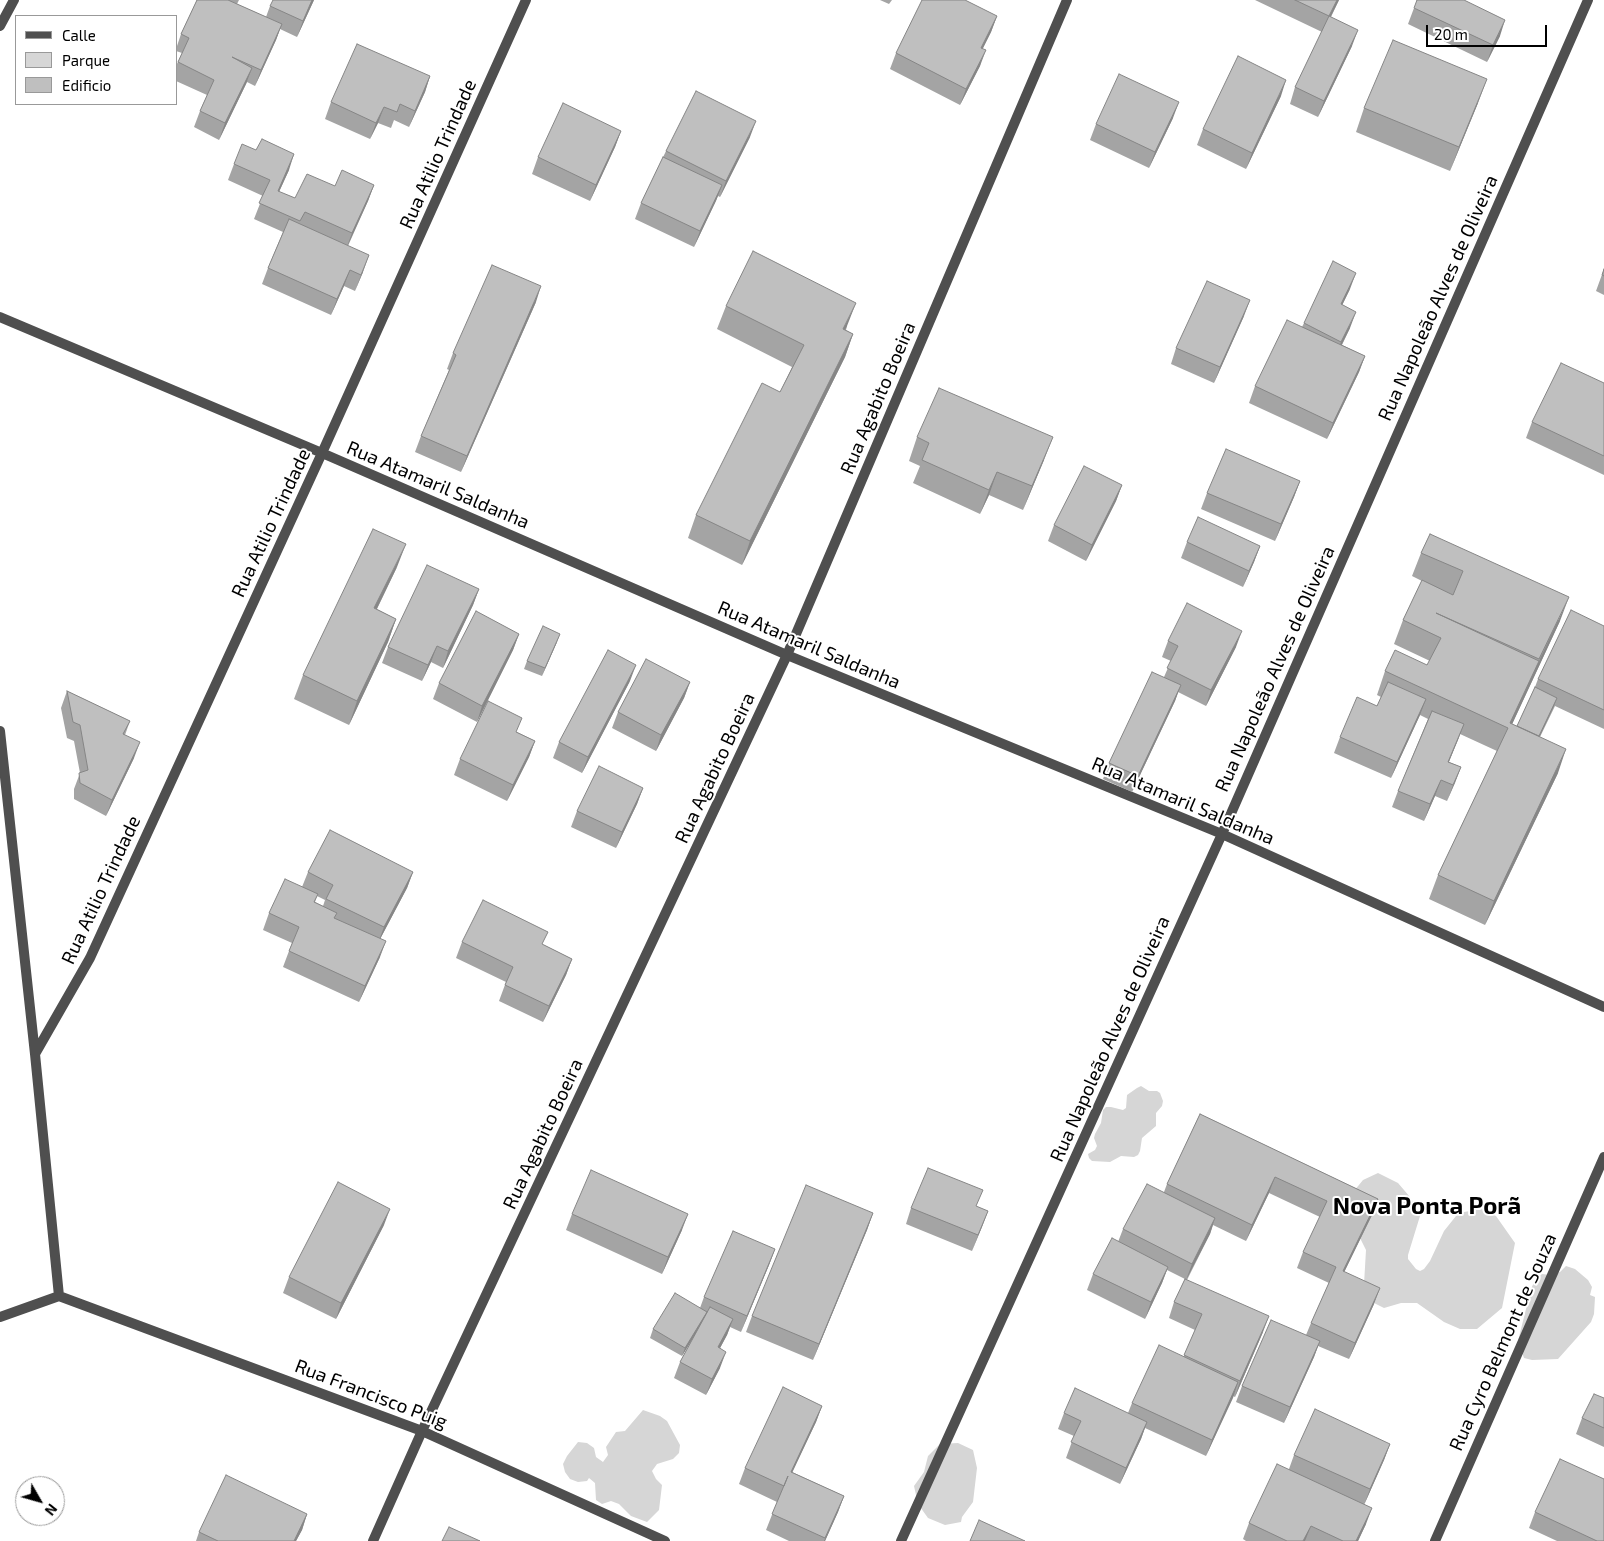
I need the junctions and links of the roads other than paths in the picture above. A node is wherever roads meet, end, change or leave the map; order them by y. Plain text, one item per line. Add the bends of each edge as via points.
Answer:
1 (14, 0) edge
2 (526, 0) edge
3 (1068, 0) edge
4 (1588, 0) edge
5 (0, 26) edge
6 (0, 317) edge
7 (322, 453) junction
8 (787, 655) junction
9 (0, 731) edge
10 (1222, 834) junction
11 (1604, 1007) edge
12 (35, 1054) junction
13 (1604, 1158) edge
14 (59, 1296) junction
15 (0, 1317) edge
16 (422, 1431) junction
17 (373, 1541) edge
18 (665, 1541) edge
19 (901, 1541) edge
20 (1435, 1541) edge

1 - 5 street
2 - 7 street, Rua Atilio Trindade
3 - 8 street, Rua Agabito Boeira
4 - 10 street, Rua Napoleão Alves de Oliveira
6 - 7 street, Rua Atamaril Saldanha
7 - 8 street, Rua Atamaril Saldanha
7 - 12 street, Rua Atilio Trindade via 90,958
8 - 10 street, Rua Atamaril Saldanha
8 - 16 street, Rua Agabito Boeira
9 - 12 street
10 - 11 street, Rua Atamaril Saldanha
10 - 19 street, Rua Napoleão Alves de Oliveira
12 - 14 street
13 - 20 street, Rua Cyro Belmont de Souza
14 - 15 street
14 - 16 street, Rua Francisco Puig
16 - 17 street, Rua Agabito Boeira
16 - 18 street, Rua Francisco Puig

